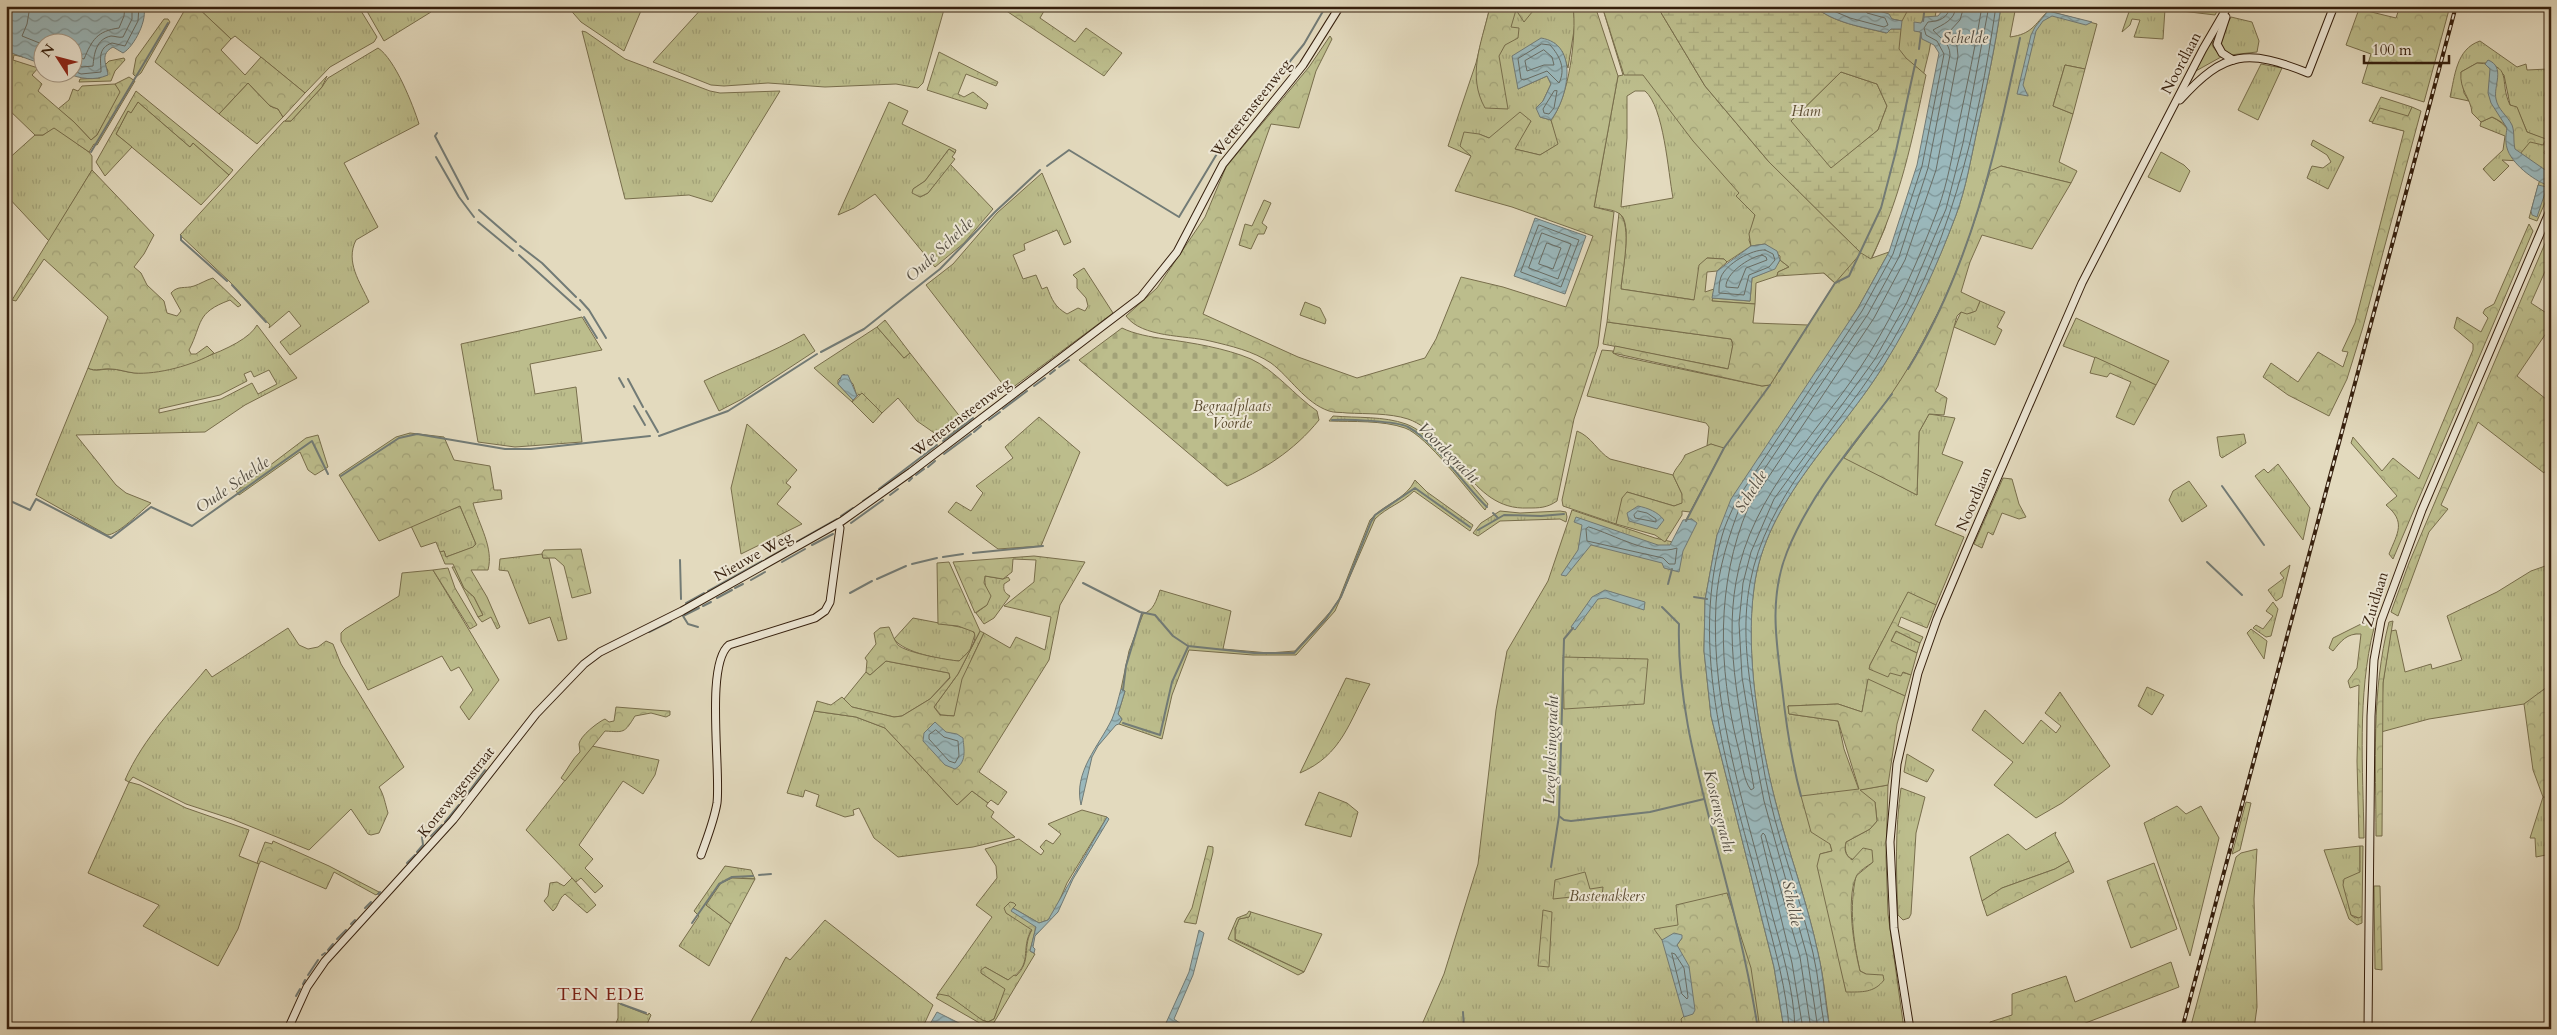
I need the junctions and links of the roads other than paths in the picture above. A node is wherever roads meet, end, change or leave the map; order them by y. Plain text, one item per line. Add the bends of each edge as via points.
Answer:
1 (1340, 6) edge
2 (2230, 6) edge
3 (2334, 6) edge
4 (2233, 60) junction
5 (2174, 107) junction
6 (2551, 208) edge
7 (838, 524) junction
8 (682, 611) joint
9 (701, 855) dead end
10 (288, 1029) edge
11 (1910, 1029) edge
12 (2368, 1029) edge

1 - 7 street, Wetterensteenweg via 1303,64 1223,164 1177,252 1141,297
2 - 4 street, Noordlaan via 2217,44 2222,53
2 - 5 street, Noordlaan
3 - 4 street, Noordlaan via 2308,73 2268,58 2251,56
4 - 5 street, Noordlaan via 2200,78
5 - 11 street, Noordlaan via 2082,283 1937,619 1918,672 1904,726 1894,786 1890,842 1894,928
6 - 12 street, Zuidlaan via 2422,510 2381,621 2374,660 2371,716
7 - 8 street, Nieuwe Weg
7 - 9 street via 831,594 824,611 815,618 729,645 720,657 716,684 717,801
8 - 10 street, Kortewagenstraat via 600,652 559,688 526,725 453,820 325,961 307,986

